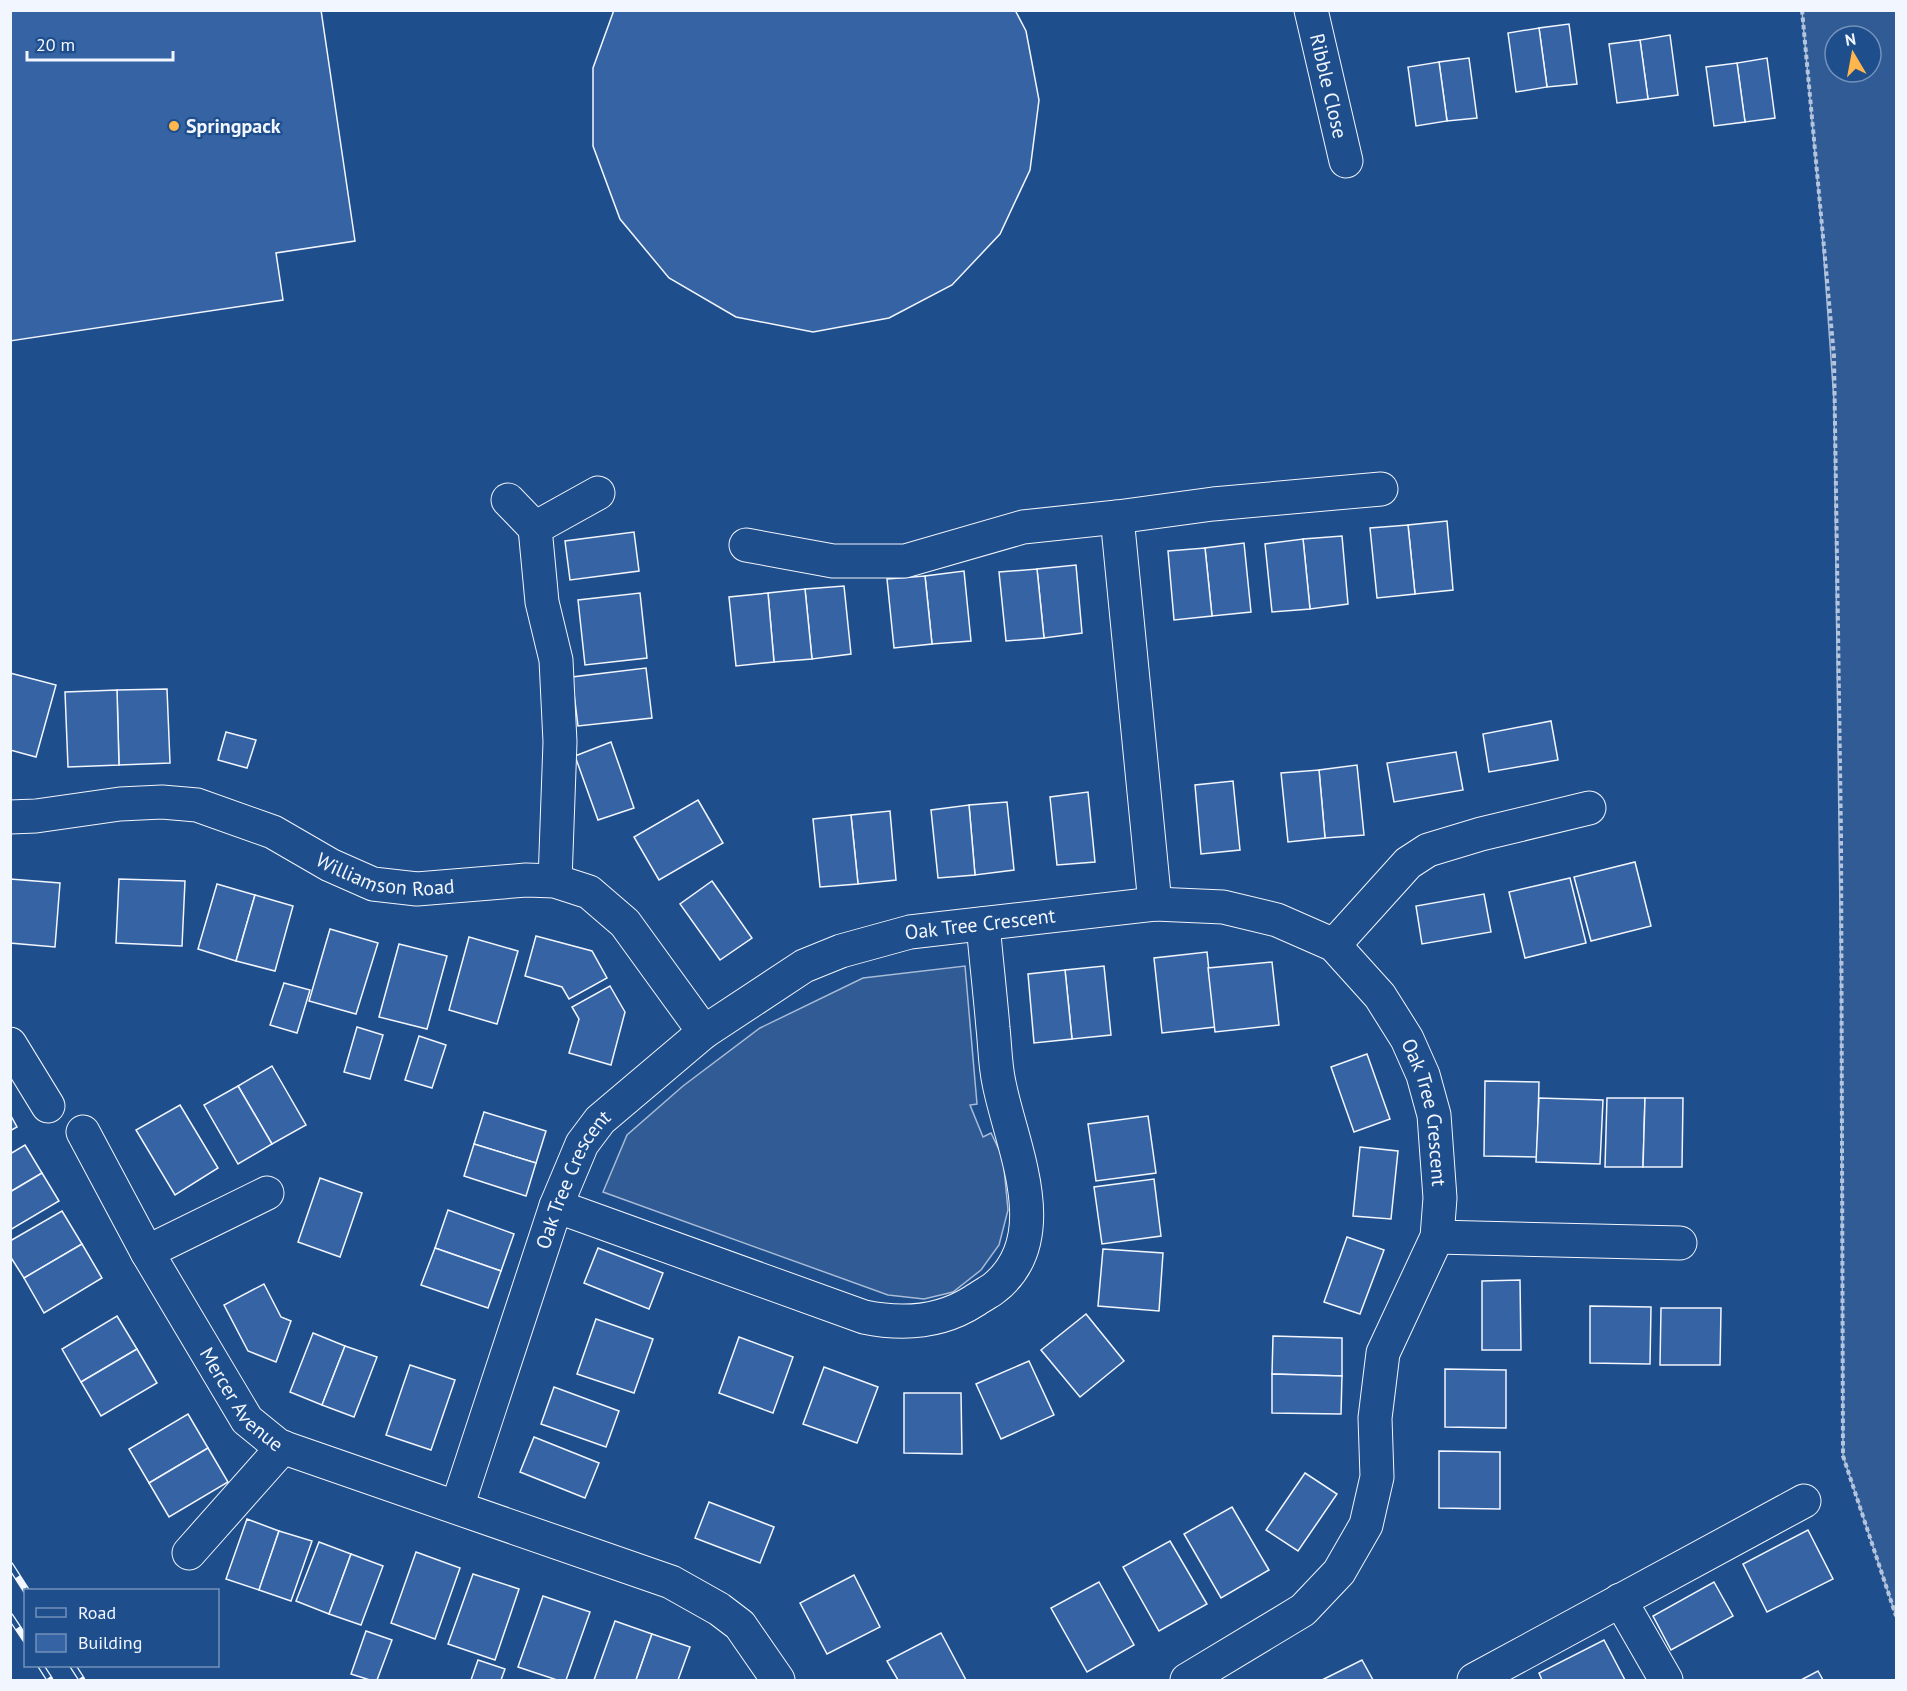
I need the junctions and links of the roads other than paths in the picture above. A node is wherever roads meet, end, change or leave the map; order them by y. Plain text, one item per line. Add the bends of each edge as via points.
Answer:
1 (1311, 10) edge
2 (1346, 161) dead end
3 (1381, 489) dead end
4 (598, 493) dead end
5 (508, 500) dead end
6 (1117, 517) junction
7 (535, 528) junction
8 (746, 545) dead end
9 (1589, 808) dead end
10 (10, 817) edge
11 (555, 881) junction
12 (1155, 904) junction
13 (983, 924) junction
14 (1334, 945) junction
15 (704, 1032) junction
16 (10, 1044) edge
17 (48, 1106) dead end
18 (83, 1132) dead end
19 (267, 1193) dead end
20 (556, 1206) junction
21 (1437, 1237) junction
22 (1680, 1243) dead end
23 (147, 1252) junction
24 (283, 1447) junction
25 (1804, 1501) dead end
26 (457, 1508) junction
27 (189, 1553) dead end
28 (1620, 1600) junction
29 (778, 1680) edge
30 (1187, 1680) edge
31 (1474, 1680) edge
32 (1666, 1680) edge

1 - 2 street, Ribble Close
3 - 6 street
4 - 7 street
5 - 7 street
6 - 8 street via 1023,527 906,561 833,561
6 - 12 street
7 - 11 street via 542,602 556,660 560,742
9 - 14 street via 1428,850 1408,863
10 - 11 street, Williamson Road via 120,804 197,805 273,832 373,884 417,889
11 - 15 street, Williamson Road via 589,892 625,923
12 - 13 street, Oak Tree Crescent
12 - 14 street, Oak Tree Crescent via 1223,907 1277,920
13 - 15 street, Oak Tree Crescent via 910,932 832,955 804,966
13 - 20 street via 998,1082 1022,1173 1027,1216 1019,1254 994,1288 961,1309 936,1318 887,1322
14 - 21 street, Oak Tree Crescent via 1380,996 1407,1039 1423,1075 1434,1115 1440,1198
15 - 20 street, Oak Tree Crescent via 600,1120 582,1144
16 - 17 street
18 - 23 street, Mercer Avenue
19 - 23 street
20 - 26 street, Oak Tree Crescent
21 - 22 street
21 - 30 street, Oak Tree Crescent via 1383,1353 1375,1418 1377,1478 1366,1524 1339,1572 1303,1610
23 - 24 street, Mercer Avenue via 247,1420
24 - 26 street, Mercer Avenue
24 - 27 street
25 - 28 street
26 - 29 street via 671,1582 740,1625
28 - 31 street
28 - 32 street

